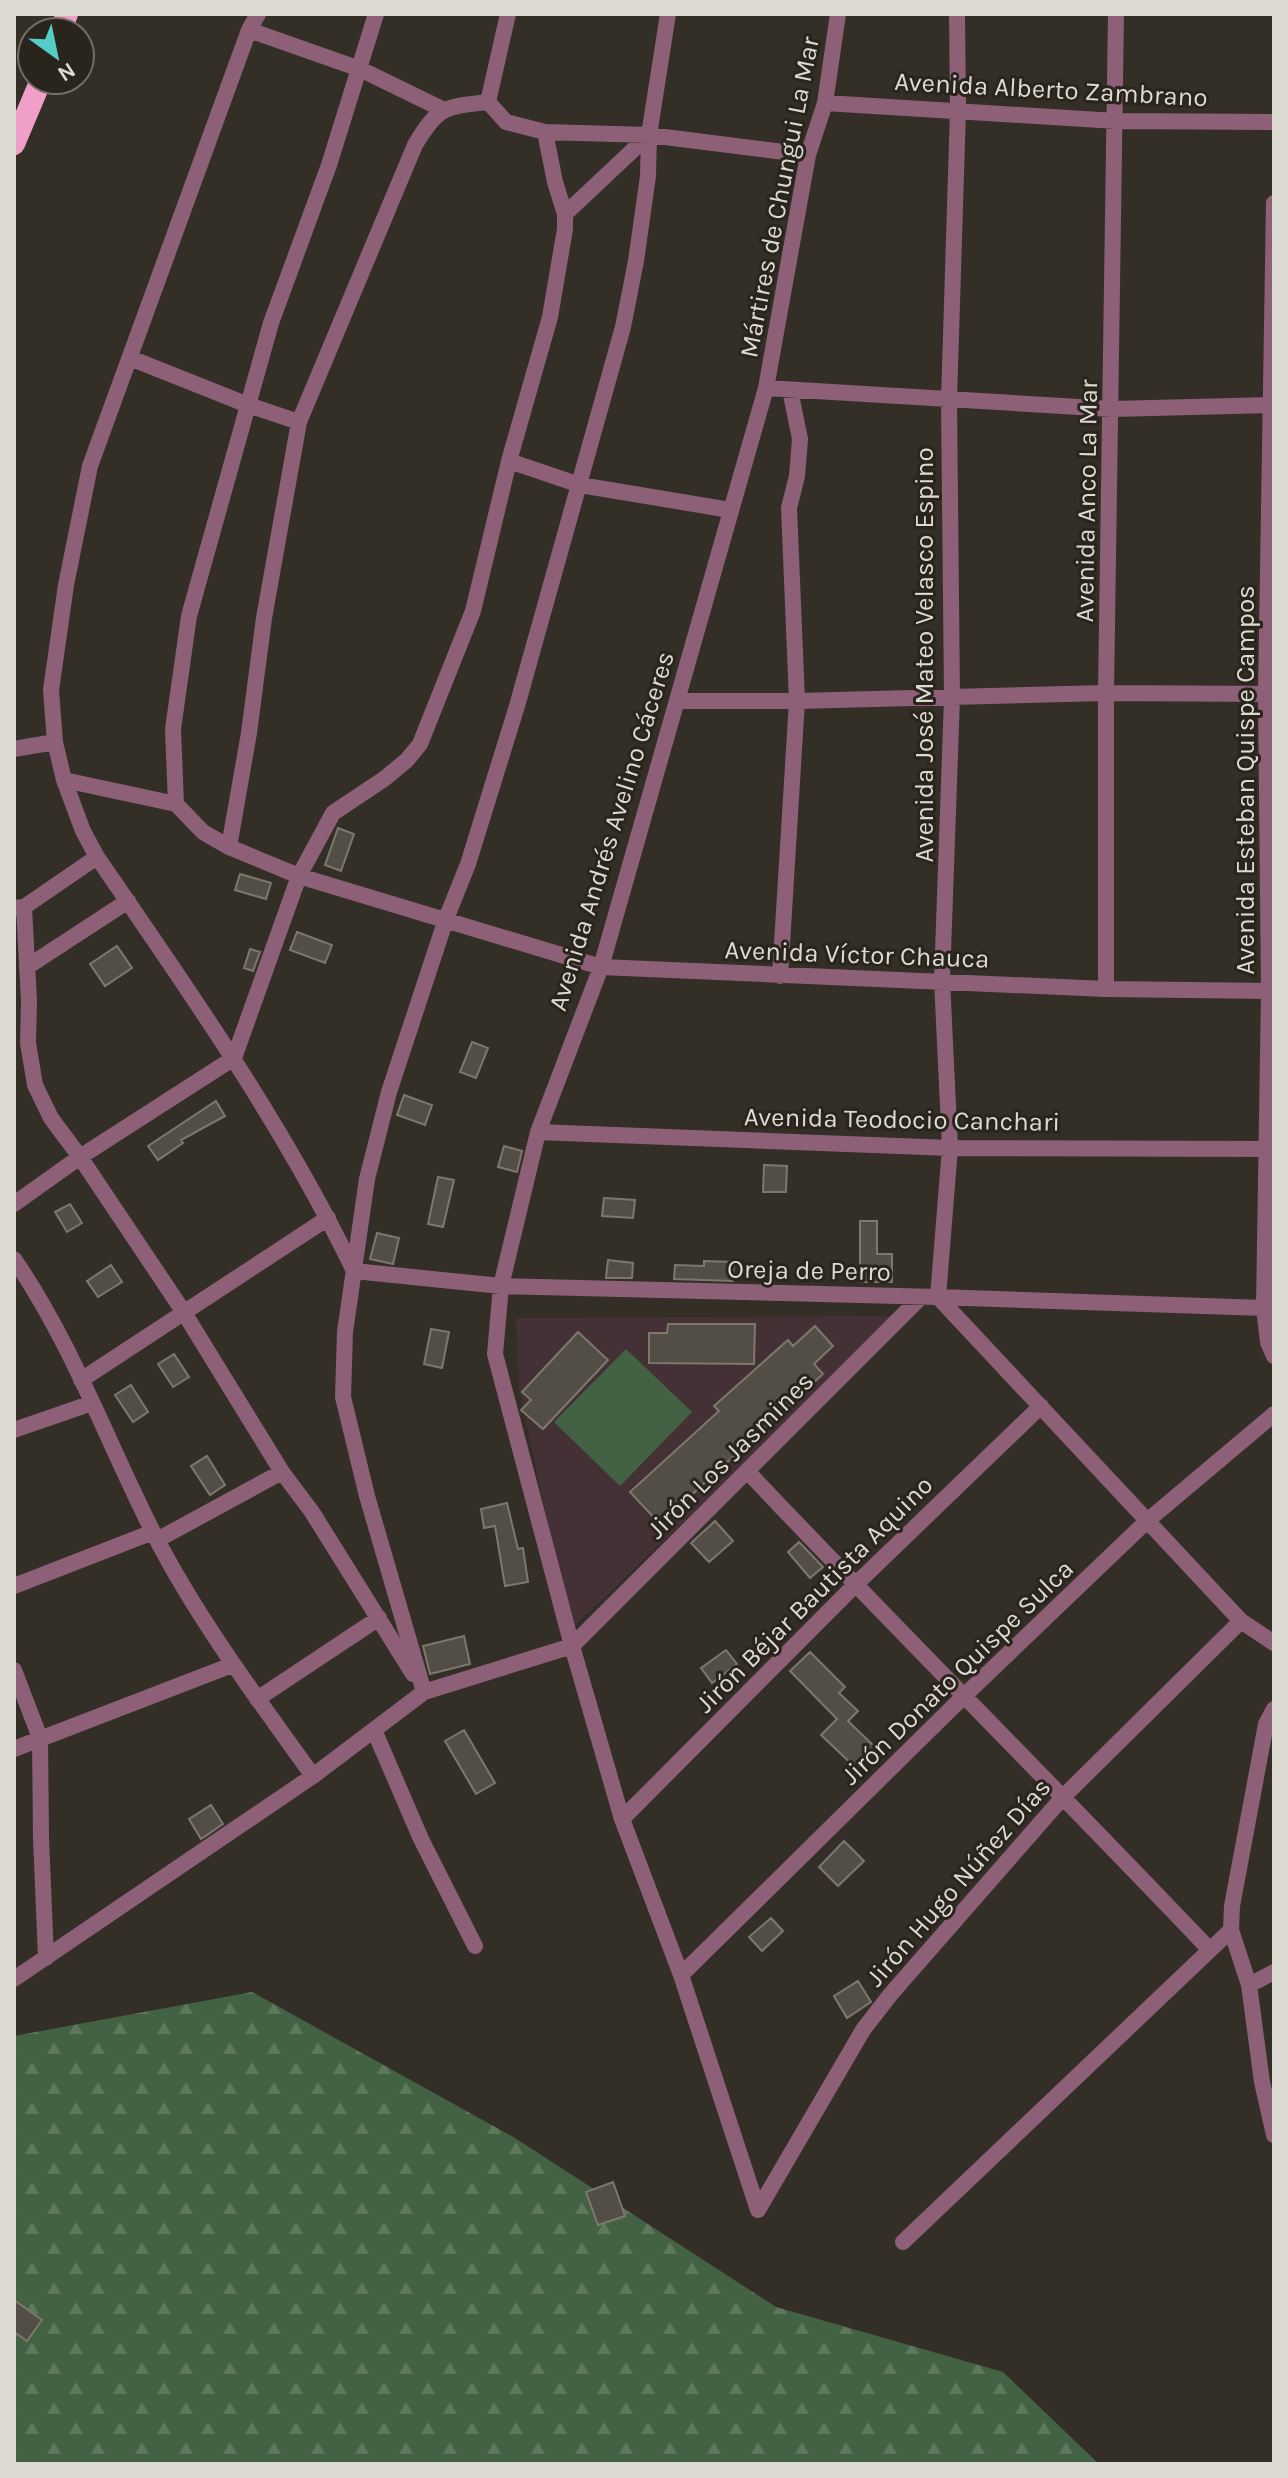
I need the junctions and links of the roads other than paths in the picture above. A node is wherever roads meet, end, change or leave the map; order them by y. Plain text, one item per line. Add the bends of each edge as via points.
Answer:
1 (258, 14) edge
2 (376, 14) edge
3 (508, 14) edge
4 (668, 14) edge
5 (838, 14) edge
6 (957, 14) edge
7 (1116, 14) edge
8 (249, 30) junction
9 (360, 69) junction
10 (34, 96) edge
11 (488, 102) junction
12 (825, 103) junction
13 (444, 110) junction
14 (958, 110) junction
15 (1116, 121) junction
16 (1274, 122) edge
17 (545, 132) junction
18 (649, 135) junction
19 (14, 144) edge
20 (808, 155) junction
21 (1274, 203) edge
22 (565, 214) junction
23 (130, 358) junction
24 (766, 388) junction
25 (790, 390) junction
26 (949, 400) junction
27 (248, 405) junction
28 (1272, 405) edge
29 (1112, 409) junction
30 (299, 422) junction
31 (509, 461) junction
32 (580, 485) junction
33 (730, 510) junction
34 (1106, 693) junction
35 (1270, 694) edge
36 (952, 698) junction
37 (677, 701) junction
38 (797, 701) junction
39 (55, 742) junction
40 (14, 749) edge
41 (64, 780) junction
42 (176, 804) junction
43 (229, 847) junction
44 (97, 857) junction
45 (299, 876) junction
46 (128, 901) junction
47 (19, 908) edge
48 (446, 919) junction
49 (27, 967) junction
50 (601, 967) junction
51 (780, 976) junction
52 (942, 980) junction
53 (1106, 989) junction
54 (1272, 991) edge
55 (21, 1044) edge
56 (234, 1058) junction
57 (538, 1132) junction
58 (950, 1148) junction
59 (1269, 1148) edge
60 (80, 1157) junction
61 (14, 1204) edge
62 (328, 1218) junction
63 (17, 1269) edge
64 (354, 1271) junction
65 (501, 1286) junction
66 (930, 1297) junction
67 (1264, 1308) junction
68 (183, 1311) junction
69 (1274, 1356) edge
70 (81, 1380) junction
71 (92, 1403) junction
72 (1041, 1406) junction
73 (1274, 1414) edge
74 (14, 1430) edge
75 (282, 1472) junction
76 (748, 1472) junction
77 (1147, 1521) junction
78 (155, 1536) junction
79 (855, 1585) junction
80 (14, 1586) edge
81 (379, 1618) junction
82 (1241, 1621) junction
83 (1274, 1643) edge
84 (572, 1646) junction
85 (232, 1665) junction
86 (14, 1670) edge
87 (424, 1692) junction
88 (964, 1696) junction
89 (257, 1699) junction
90 (1274, 1709) edge
91 (374, 1730) junction
92 (40, 1738) junction
93 (14, 1749) edge
94 (313, 1776) junction
95 (1064, 1796) junction
96 (622, 1819) junction
97 (1231, 1930) junction
98 (475, 1946) dead end
99 (1210, 1950) junction
100 (46, 1958) junction
101 (1274, 1972) edge
102 (681, 1975) junction
103 (14, 1979) edge
104 (1249, 1985) junction
105 (1268, 2081) edge
106 (1274, 2135) edge
107 (758, 2210) joint
108 (903, 2242) dead end

1 - 8 street
2 - 9 street
3 - 11 street
4 - 18 street
5 - 12 street, Mártires de Chungui La Mar
6 - 14 street, Avenida José Mateo Velasco Espino
7 - 15 street, Avenida Anco La Mar
8 - 9 street
8 - 23 street
9 - 13 street
9 - 27 street via 271,323
10 - 19 highway
11 - 13 street
11 - 17 street via 506,122
12 - 14 street, Avenida Alberto Zambrano
12 - 20 street, Mártires de Chungui La Mar
13 - 30 street via 415,145
14 - 15 street, Avenida Alberto Zambrano
14 - 26 street, Avenida José Mateo Velasco Espino
15 - 16 street, Avenida Alberto Zambrano
15 - 29 street, Avenida Anco La Mar
17 - 18 street
17 - 22 street
18 - 20 street
18 - 22 street
18 - 32 street via 648,176 623,327
20 - 24 street, Mártires de Chungui La Mar
21 - 28 street, Avenida Esteban Quispe Campos
22 - 31 street via 550,317
23 - 27 street
23 - 39 street via 90,466 66,585 51,690
24 - 25 street
24 - 33 street, Avenida Andrés Avelino Cáceres
25 - 26 street
25 - 38 street via 800,439 789,508
26 - 29 street
26 - 36 street, Avenida José Mateo Velasco Espino
27 - 30 street
27 - 42 street via 189,616 173,729
28 - 29 street
28 - 35 street, Avenida Esteban Quispe Campos
29 - 34 street, Avenida Anco La Mar
30 - 43 street
31 - 32 street
31 - 45 street via 473,611 420,744 384,779 333,813
32 - 33 street
32 - 48 street via 517,706
33 - 37 street, Avenida Andrés Avelino Cáceres
34 - 35 street
34 - 36 street
34 - 53 street, Avenida Anco La Mar
35 - 54 street, Avenida Esteban Quispe Campos
36 - 38 street
36 - 52 street, Avenida José Mateo Velasco Espino
37 - 38 street
37 - 50 street, Avenida Andrés Avelino Cáceres
38 - 51 street
39 - 40 street
39 - 41 street
41 - 42 street
41 - 44 street
42 - 43 street, Avenida Víctor Chauca via 203,832
43 - 45 street, Avenida Víctor Chauca
44 - 46 street
44 - 47 street
45 - 48 street, Avenida Víctor Chauca
45 - 56 street
46 - 49 street
46 - 56 street
47 - 49 street
48 - 50 street, Avenida Víctor Chauca
48 - 64 street via 389,1092 367,1179
49 - 55 street
50 - 51 street, Avenida Víctor Chauca
50 - 57 street, Avenida Andrés Avelino Cáceres
51 - 52 street, Avenida Víctor Chauca
52 - 53 street, Avenida Víctor Chauca
52 - 58 street, Avenida José Mateo Velasco Espino
53 - 54 street, Avenida Víctor Chauca
54 - 59 street, Avenida Esteban Quispe Campos
55 - 60 street via 51,1118
56 - 60 street
56 - 62 street
57 - 58 street, Avenida Teodocio Canchari
57 - 65 street, Avenida Andrés Avelino Cáceres
58 - 59 street, Avenida Teodocio Canchari
58 - 66 street, Avenida José Mateo Velasco Espino
59 - 67 street, Avenida Esteban Quispe Campos
60 - 61 street
60 - 68 street
62 - 64 street
62 - 68 street
63 - 70 street
64 - 65 street, Oreja de Perro
64 - 87 street via 343,1397
65 - 66 street, Oreja de Perro
65 - 84 street, Avenida Andrés Avelino Cáceres via 495,1354
66 - 67 street, Oreja de Perro
66 - 72 street
66 - 76 street, Jirón Los Jasmines
67 - 69 street, Avenida Esteban Quispe Campos
68 - 70 street
68 - 75 street
70 - 71 street
71 - 74 street
71 - 78 street
72 - 77 street
72 - 79 street, Jirón Béjar Bautista Aquino
73 - 77 street, Jirón Donato Quispe Sulca
75 - 78 street
75 - 81 street
76 - 79 street
76 - 84 street, Jirón Los Jasmines
77 - 82 street
77 - 88 street, Jirón Donato Quispe Sulca
78 - 80 street
78 - 85 street
79 - 88 street
79 - 96 street, Jirón Béjar Bautista Aquino
81 - 87 street
81 - 89 street
82 - 83 street
82 - 95 street, Jirón Hugo Núñez Días
84 - 87 street
84 - 96 street, Avenida Andrés Avelino Cáceres
85 - 89 street
85 - 92 street
86 - 92 street
87 - 91 street
88 - 95 street
88 - 102 street, Jirón Donato Quispe Sulca
89 - 94 street
90 - 97 street via 1266,1724
91 - 94 street
91 - 98 street
92 - 93 street
92 - 100 street
94 - 100 street
95 - 99 street
95 - 107 street, Jirón Hugo Núñez Días via 863,2030
96 - 102 street, Avenida Andrés Avelino Cáceres
97 - 99 street
97 - 104 street
99 - 108 street
100 - 103 street
101 - 104 street
102 - 107 street, Avenida Andrés Avelino Cáceres
104 - 105 street
105 - 106 street

